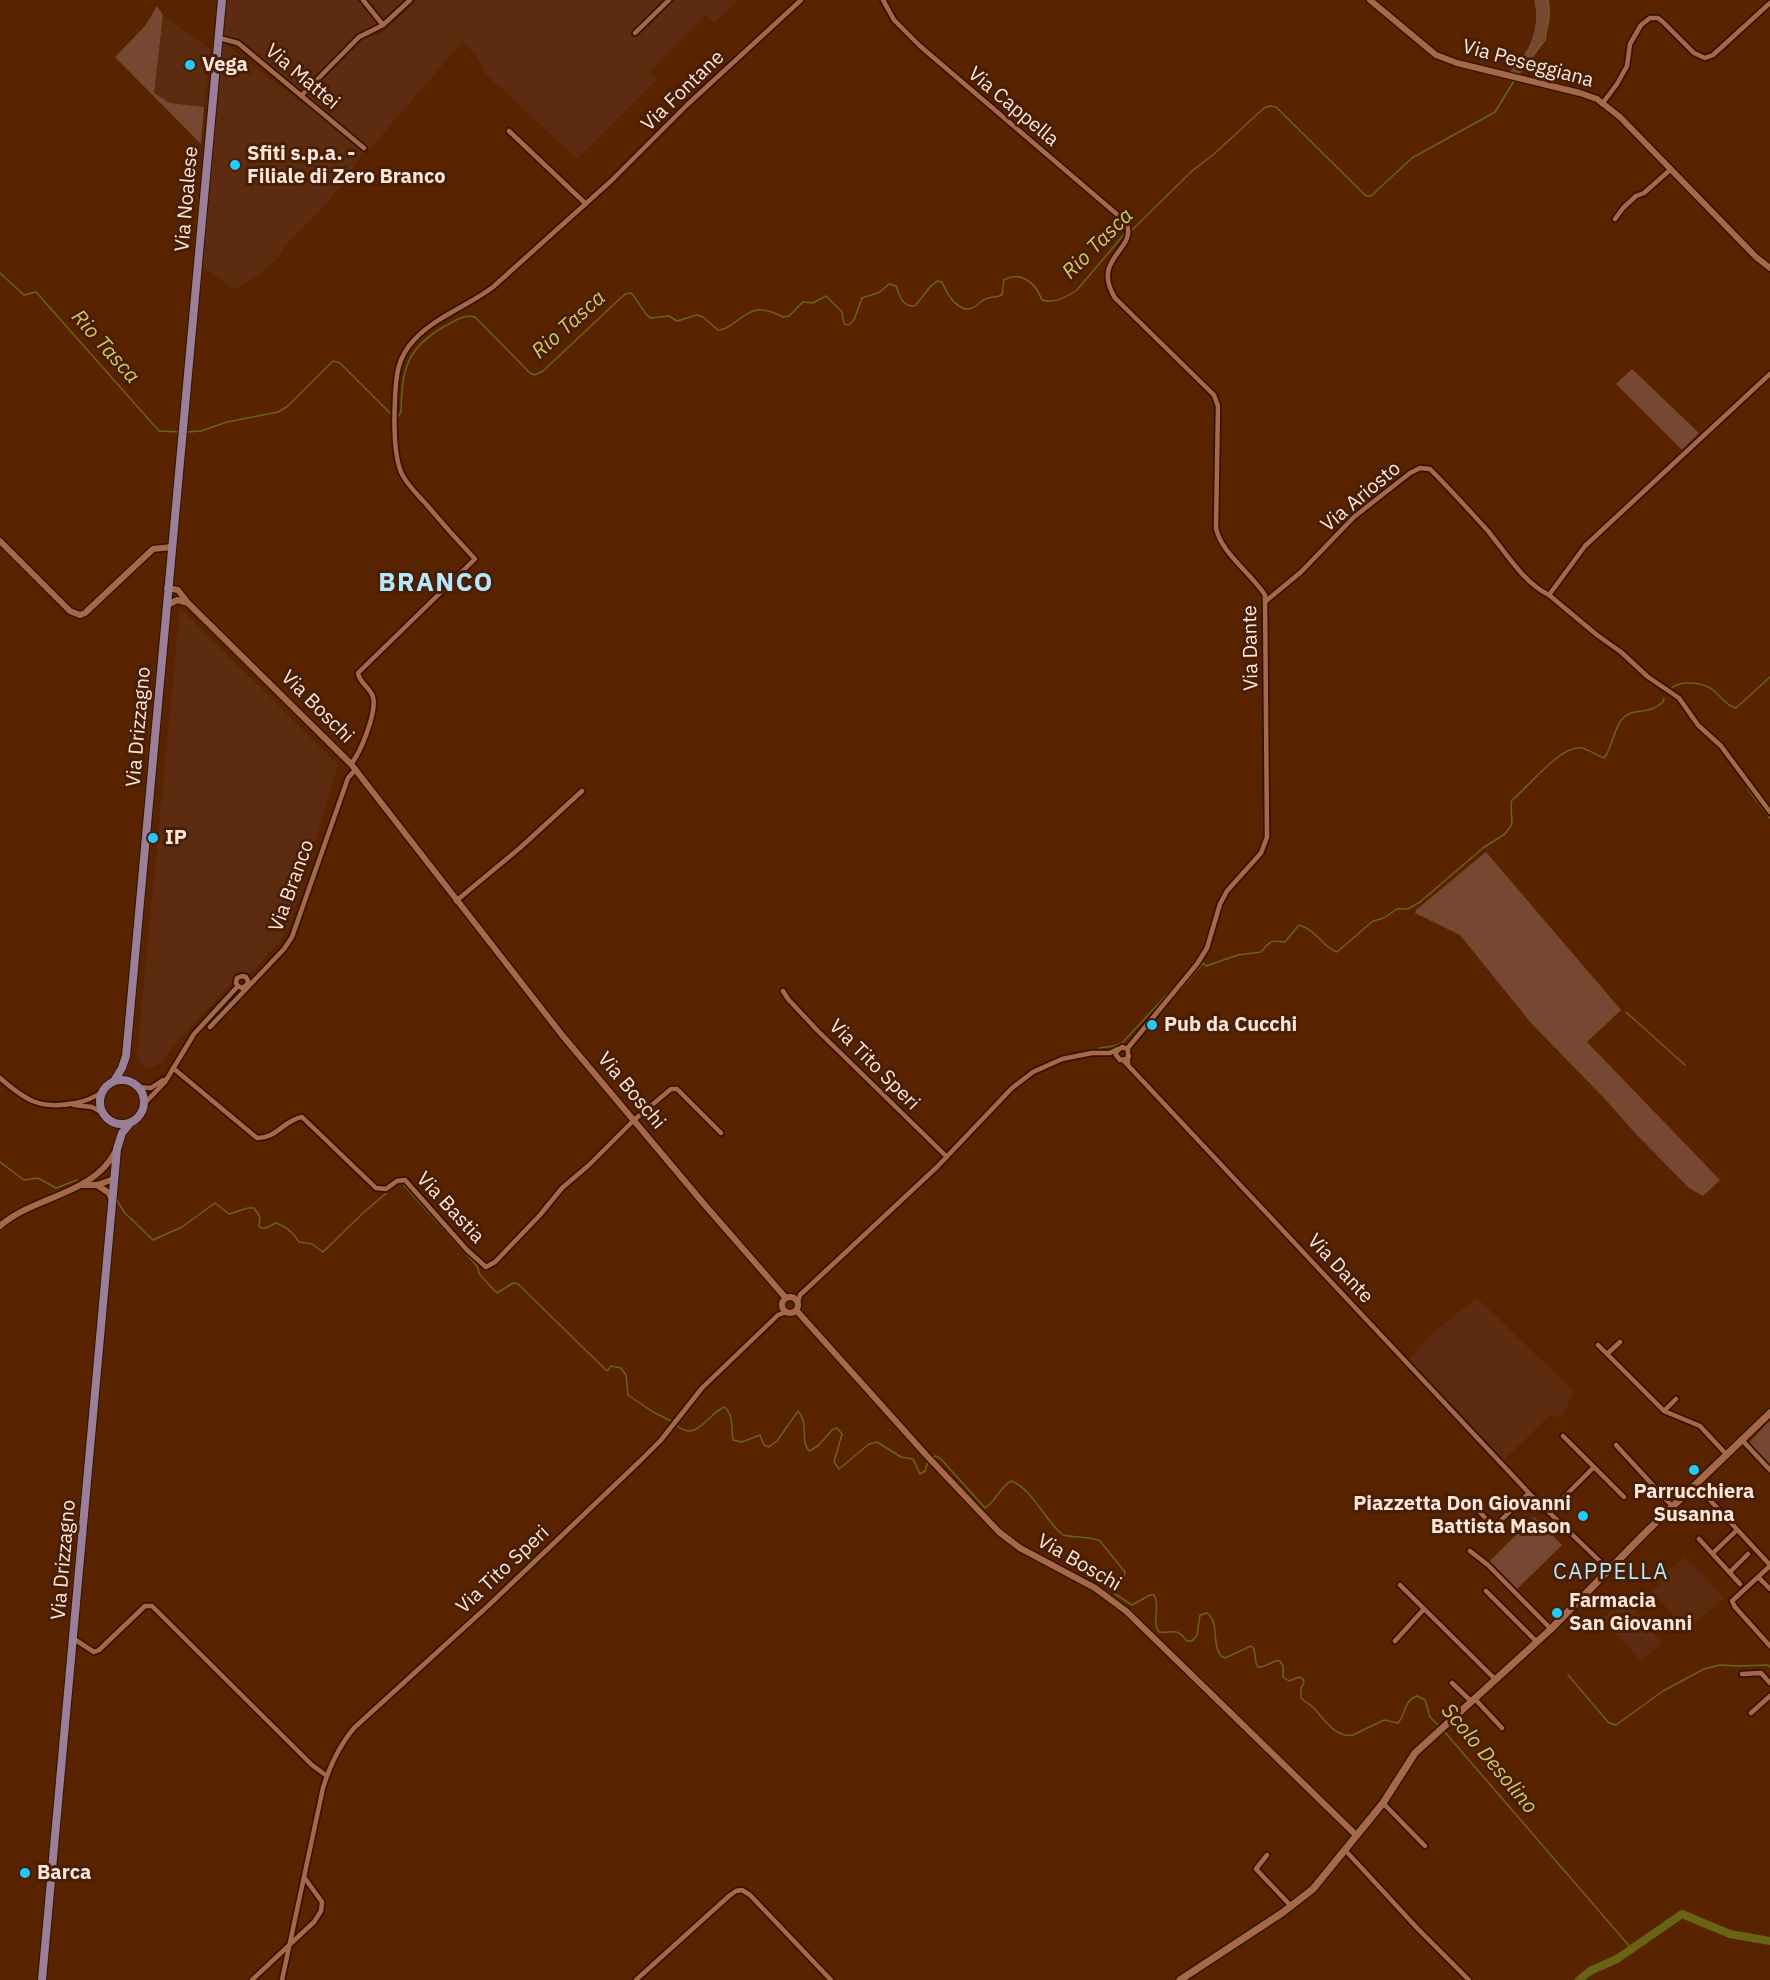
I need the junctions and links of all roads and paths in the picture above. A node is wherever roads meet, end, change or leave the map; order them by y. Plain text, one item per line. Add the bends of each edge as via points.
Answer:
1 (222, 0) edge
2 (363, 0) edge
3 (411, 0) edge
4 (669, 0) edge
5 (801, 0) edge
6 (883, 0) edge
7 (1370, 0) edge
8 (1770, 3) edge
9 (383, 25) junction
10 (635, 33) dead end
11 (218, 38) junction
12 (302, 96) junction
13 (1602, 104) junction
14 (509, 131) dead end
15 (364, 148) dead end
16 (1671, 169) junction
17 (586, 204) junction
18 (1616, 219) dead end
19 (1128, 232) joint
20 (1770, 268) edge
21 (475, 300) joint
22 (1770, 374) edge
23 (185, 400) joint
24 (0, 541) edge
25 (172, 547) junction
26 (169, 570) junction
27 (167, 588) junction
28 (178, 590) junction
29 (1550, 595) junction
30 (181, 599) junction
31 (1266, 601) junction
32 (188, 603) junction
33 (166, 606) junction
34 (353, 767) junction
35 (582, 791) dead end
36 (1770, 812) edge
37 (456, 901) junction
38 (238, 986) dead end
39 (783, 991) dead end
40 (210, 1027) dead end
41 (1127, 1048) junction
42 (1118, 1049) junction
43 (1110, 1053) junction
44 (126, 1056) junction
45 (1129, 1056) junction
46 (1120, 1059) junction
47 (1128, 1065) junction
48 (172, 1068) junction
49 (167, 1076) junction
50 (0, 1078) edge
51 (114, 1081) junction
52 (136, 1085) junction
53 (102, 1092) junction
54 (144, 1104) junction
55 (68, 1105) junction
56 (103, 1113) junction
57 (110, 1120) junction
58 (634, 1120) junction
59 (130, 1122) junction
60 (721, 1132) dead end
61 (117, 1146) junction
62 (947, 1157) junction
63 (114, 1179) junction
64 (97, 1185) junction
65 (79, 1186) junction
66 (112, 1200) junction
67 (0, 1226) edge
68 (794, 1298) junction
69 (784, 1309) junction
70 (796, 1310) junction
71 (1620, 1342) dead end
72 (1598, 1345) dead end
73 (1607, 1354) junction
74 (1676, 1399) dead end
75 (1664, 1411) junction
76 (1770, 1413) edge
77 (1563, 1436) dead end
78 (1742, 1439) junction
79 (1616, 1445) dead end
80 (1726, 1454) junction
81 (1594, 1467) junction
82 (1770, 1470) edge
83 (1695, 1484) junction
84 (1529, 1493) junction
85 (1624, 1497) dead end
86 (1470, 1502) dead end
87 (1672, 1506) junction
88 (1549, 1512) junction
89 (1737, 1530) junction
90 (1700, 1539) dead end
91 (1470, 1551) dead end
92 (1713, 1553) junction
93 (1748, 1554) dead end
94 (1770, 1565) edge
95 (1609, 1569) junction
96 (1730, 1572) junction
97 (1758, 1577) junction
98 (1740, 1584) dead end
99 (1400, 1585) dead end
100 (1770, 1589) edge
101 (1486, 1591) dead end
102 (1424, 1609) junction
103 (1551, 1629) junction
104 (74, 1639) junction
105 (1395, 1641) dead end
106 (1537, 1642) junction
107 (1770, 1646) edge
108 (1742, 1674) dead end
109 (1495, 1680) junction
110 (1452, 1683) dead end
111 (1770, 1683) edge
112 (1770, 1696) edge
113 (1472, 1700) junction
114 (1751, 1713) dead end
115 (1502, 1728) dead end
116 (327, 1776) junction
117 (1383, 1803) junction
118 (1356, 1835) junction
119 (1425, 1846) dead end
120 (1345, 1850) junction
121 (1268, 1856) dead end
122 (304, 1877) junction
123 (1291, 1906) junction
124 (290, 1945) junction
125 (42, 1980) edge
126 (252, 1980) edge
127 (282, 1980) edge
128 (636, 1980) edge
129 (831, 1980) edge
130 (1180, 1980) edge
131 (1469, 1980) edge

1 - 11 main road, Via Noalese
2 - 9 street
3 - 9 street
4 - 10 street
5 - 17 street, Via Fontane
6 - 19 street, Via Cappella via 894,20 920,46 1123,219
7 - 13 street, Via Peseggiana via 1436,56 1580,93
8 - 13 street via 1705,58 1694,53 1664,22 1650,18 1641,24 1630,44 1627,66
9 - 12 street via 359,37
11 - 12 street, Via Mattei via 238,43
11 - 23 main road, Via Noalese
12 - 15 street, Via Mattei
13 - 16 street, Via Peseggiana
14 - 17 street
16 - 18 street via 1636,196
16 - 20 street, Via Peseggiana
17 - 21 street, Via Fontane
19 - 31 street, Via Dante via 1110,266 1108,286 1115,298 1214,395 1218,406 1218,538 1256,582
21 - 34 street, Via Branco via 430,327 402,354 394,411 397,457 404,479 475,559 358,673 374,698 373,717
22 - 29 street via 1585,546
23 - 25 main road, Via Drizzagno
24 - 25 street via 70,611 80,615 153,549
25 - 26 main road, Via Drizzagno
26 - 27 main road, Via Drizzagno
26 - 28 street, Via Boschi
27 - 28 street
27 - 30 street, Via Boschi
27 - 33 main road, Via Drizzagno
28 - 32 street, Via Boschi
29 - 31 street, Via Ariosto via 1533,584 1430,469 1420,468 1354,518
29 - 36 street, Via Ariosto via 1679,698
30 - 32 street, Via Boschi
30 - 33 street
31 - 41 street, Via Dante via 1267,837 1261,853 1220,903 1207,948 1197,964
32 - 34 street, Via Boschi
33 - 44 main road, Via Drizzagno
34 - 37 street, Via Boschi
34 - 40 street, Via Branco via 292,938
35 - 37 street
37 - 58 street, Via Boschi
38 - 48 street via 194,1034
39 - 62 street, Via Tito Speri
41 - 42 street
41 - 45 street
42 - 43 street
42 - 46 street
43 - 46 street
43 - 62 street via 1062,1059 1033,1072 1012,1088
44 - 51 main road, Via Drizzagno
44 - 52 main road, Via Drizzagno via 129,1075
45 - 46 street
45 - 47 street
46 - 47 street, Via Dante
47 - 84 street, Via Dante
48 - 49 street
48 - 58 street, Via Bastia via 257,1138 271,1136 302,1117 376,1188 386,1189 405,1180 486,1267
49 - 52 street via 151,1088
49 - 54 street
50 - 55 street via 39,1104
51 - 52 main road via 127,1080
51 - 53 main road
52 - 54 main road
53 - 55 street
53 - 56 main road
54 - 59 main road via 137,1118
55 - 56 street via 92,1107
56 - 57 main road
57 - 59 main road
57 - 61 main road, Via Drizzagno
58 - 60 street via 664,1094 677,1089
58 - 68 street, Via Boschi
59 - 61 main road, Via Drizzagno
61 - 63 main road, Via Drizzagno
61 - 65 street via 106,1167
62 - 68 street
63 - 64 street
63 - 66 main road, Via Drizzagno
64 - 65 street
64 - 66 street
65 - 67 street via 15,1215
66 - 104 main road, Via Drizzagno
68 - 69 street via 782,1302
68 - 70 street
69 - 70 street
69 - 116 street, Via Tito Speri via 702,1388 640,1461 354,1728 342,1742
70 - 118 street, Via Boschi via 999,1532 1020,1548 1095,1588 1126,1611
71 - 73 street
72 - 73 street
73 - 75 street
74 - 75 street
75 - 80 street via 1700,1426
76 - 78 main road
77 - 81 street
78 - 80 main road
78 - 82 street
79 - 87 street
80 - 83 main road
81 - 85 street
81 - 88 street
83 - 87 main road
83 - 89 street
84 - 86 street via 1494,1527
84 - 88 street, Via Dante
87 - 95 main road
88 - 95 street, Via Dante
89 - 92 street
89 - 94 street
90 - 92 street
91 - 103 street
92 - 96 street
93 - 96 street
94 - 97 street
95 - 103 main road
96 - 98 street
97 - 100 street
97 - 107 street via 1732,1602
99 - 102 street
101 - 106 street
102 - 105 street
102 - 109 street
103 - 106 main road
104 - 116 street via 90,1652 99,1650 145,1606 152,1606
104 - 125 main road, Via Drizzagno
106 - 109 main road
108 - 111 street via 1761,1673
109 - 113 main road
110 - 113 street
112 - 114 street
113 - 115 street
113 - 117 main road via 1408,1761
116 - 122 street, Via Tito Speri
117 - 118 main road
117 - 119 street
118 - 120 main road
120 - 123 main road via 1313,1889
120 - 131 street
121 - 123 street via 1256,1869
122 - 124 street, Via Tito Speri
122 - 124 street via 322,1902 321,1911
123 - 130 main road
124 - 126 street
124 - 127 street, Via Tito Speri
128 - 129 street via 729,1896 742,1890

